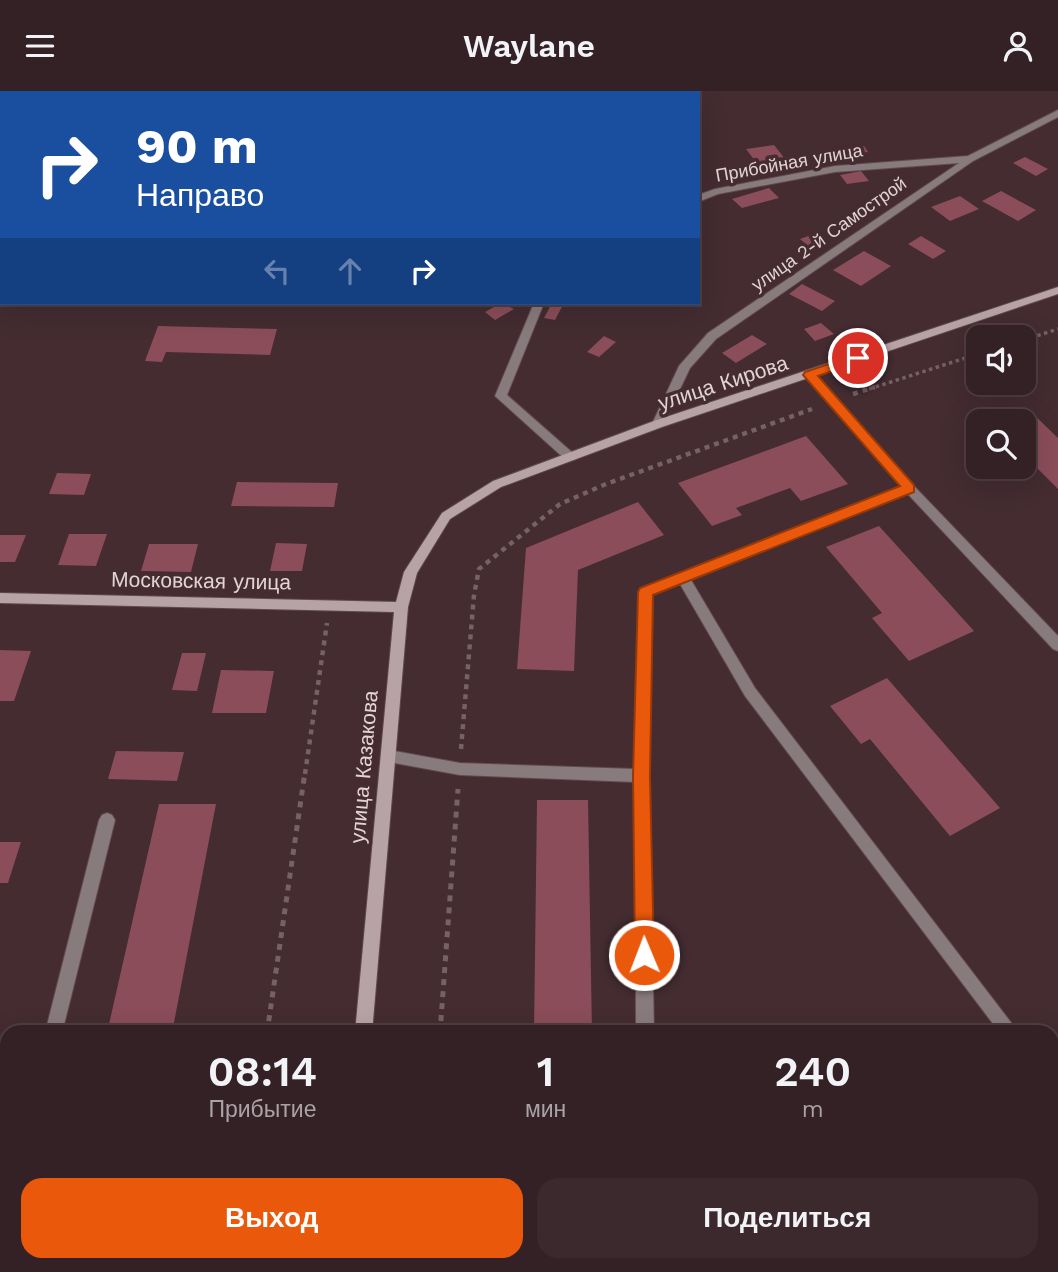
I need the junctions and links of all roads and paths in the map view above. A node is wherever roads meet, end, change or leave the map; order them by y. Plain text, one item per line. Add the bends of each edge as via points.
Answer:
1 (1058, 113) edge
2 (970, 159) junction
3 (700, 197) edge
4 (1058, 290) edge
5 (538, 305) edge
6 (1058, 329) edge
7 (1036, 336) edge
8 (966, 358) edge
9 (810, 375) junction
10 (832, 401) junction
11 (658, 424) junction
12 (570, 457) junction
13 (909, 488) junction
14 (446, 516) joint
15 (683, 577) junction
16 (0, 598) edge
17 (330, 605) junction
18 (401, 607) junction
19 (1058, 645) edge
20 (389, 756) junction
21 (460, 769) junction
22 (642, 776) junction
23 (107, 820) dead end
24 (55, 1025) edge
25 (268, 1025) edge
26 (364, 1025) edge
27 (441, 1025) edge
28 (645, 1025) edge
29 (1005, 1025) edge

1 - 2 street, улица 2-й Самострой
2 - 3 street, Прибойная улица via 835,169
2 - 11 street, улица 2-й Самострой via 712,336 685,366
4 - 9 main road, улица Кирова
5 - 12 street via 501,396
6 - 7 path
8 - 10 path
9 - 10 street
9 - 11 main road, улица Кирова
10 - 13 street
10 - 21 path via 560,504 479,569
11 - 12 main road, улица Кирова
12 - 14 main road, улица Кирова via 497,484
13 - 15 street
13 - 19 street
14 - 18 main road, улица Казакова via 411,572
15 - 22 street via 646,592
15 - 29 street via 750,692
16 - 17 main road, Московская улица
17 - 18 main road, Московская улица
17 - 25 path
18 - 20 main road, улица Казакова
20 - 21 street
20 - 26 main road, улица Казакова
21 - 22 street
21 - 27 path
22 - 28 street
23 - 24 street

